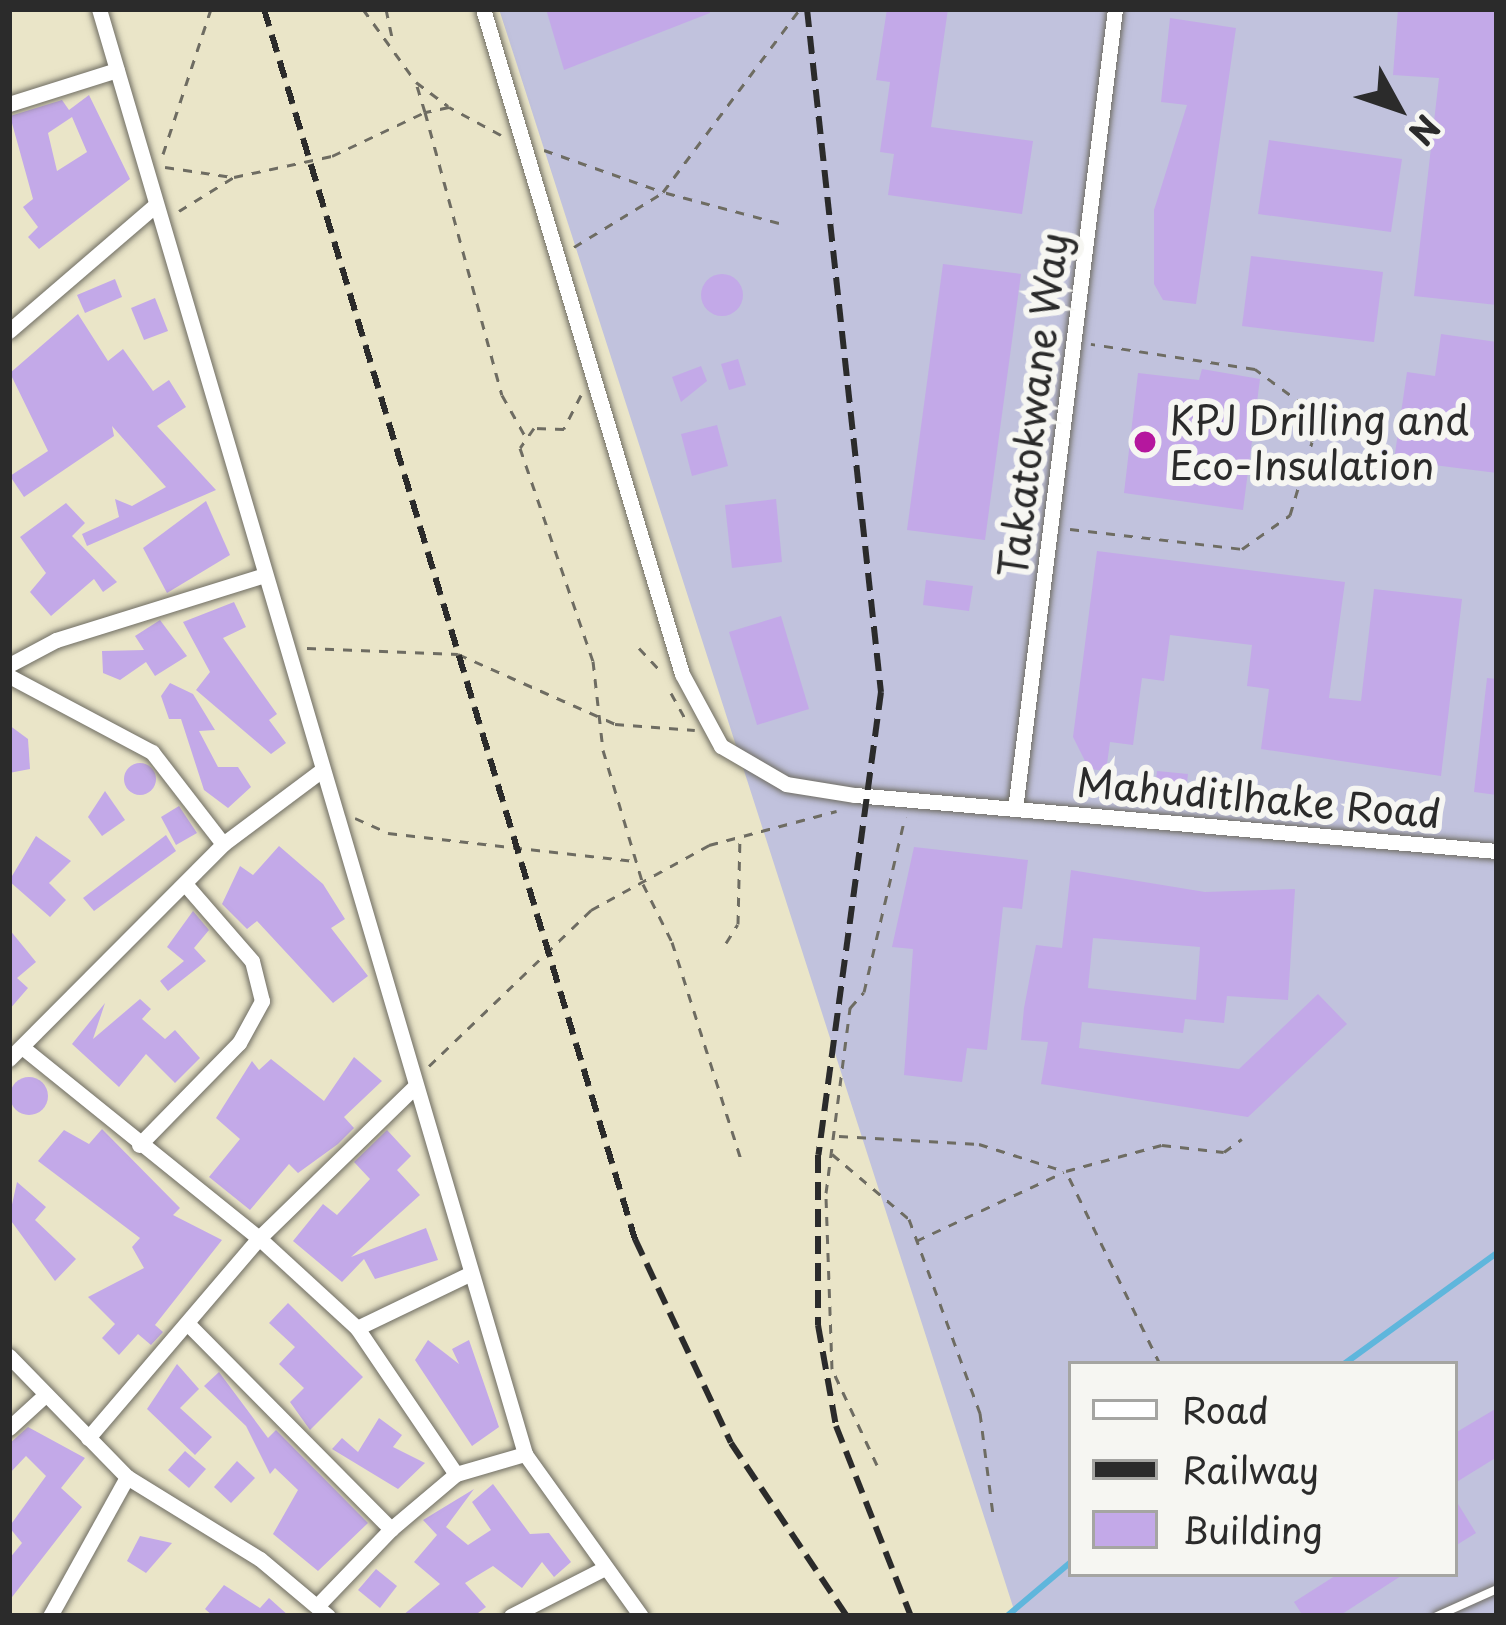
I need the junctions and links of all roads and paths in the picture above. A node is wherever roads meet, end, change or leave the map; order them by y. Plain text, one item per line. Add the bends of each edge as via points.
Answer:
1 (99, 9) edge
2 (211, 9) edge
3 (363, 9) edge
4 (386, 9) edge
5 (483, 9) edge
6 (800, 9) edge
7 (1115, 9) edge
8 (393, 44) junction
9 (117, 70) junction
10 (416, 82) junction
11 (9, 104) edge
12 (449, 107) junction
13 (424, 112) junction
14 (523, 142) junction
15 (234, 177) junction
16 (663, 192) junction
17 (153, 207) junction
18 (169, 220) dead end
19 (779, 223) dead end
20 (557, 256) junction
21 (9, 331) edge
22 (1073, 342) junction
23 (594, 382) junction
24 (525, 436) junction
25 (1050, 526) junction
26 (265, 575) junction
27 (294, 647) dead end
28 (639, 648) dead end
29 (9, 665) edge
30 (9, 676) edge
31 (597, 715) junction
32 (702, 729) junction
33 (322, 770) junction
34 (914, 799) junction
35 (854, 808) dead end
36 (1015, 808) junction
37 (888, 812) dead end
38 (343, 813) dead end
39 (906, 816) junction
40 (740, 834) junction
41 (223, 844) junction
42 (1497, 851) edge
43 (636, 861) junction
44 (185, 884) junction
45 (643, 884) junction
46 (726, 943) dead end
47 (22, 1047) junction
48 (9, 1059) edge
49 (415, 1081) junction
50 (835, 1135) junction
51 (1243, 1139) dead end
52 (139, 1145) junction
53 (832, 1154) junction
54 (741, 1160) dead end
55 (1066, 1171) junction
56 (259, 1238) junction
57 (916, 1241) junction
58 (469, 1274) junction
59 (190, 1326) junction
60 (357, 1328) junction
61 (9, 1356) edge
62 (1159, 1361) edge
63 (44, 1396) junction
64 (9, 1428) edge
65 (88, 1438) junction
66 (525, 1454) junction
67 (877, 1465) dead end
68 (456, 1474) junction
69 (127, 1477) junction
70 (993, 1514) dead end
71 (391, 1528) junction
72 (603, 1568) junction
73 (1497, 1589) edge
74 (322, 1611) edge
75 (50, 1616) edge
76 (511, 1616) edge
77 (641, 1616) edge
78 (1437, 1616) edge

1 - 9 street
2 - 15 path via 156,167
3 - 8 path
4 - 8 path
5 - 14 street
6 - 16 path
7 - 22 street, Takatokwane Way
8 - 10 path
9 - 11 street
9 - 17 street
10 - 12 path
10 - 13 path
12 - 13 path
12 - 14 path
13 - 15 path via 332,156
13 - 24 path via 502,395
14 - 16 path
14 - 20 street
15 - 18 path
16 - 19 path
16 - 20 path
17 - 21 street
17 - 26 street
20 - 23 street
22 - 25 street, Takatokwane Way
22 - 25 path via 1255,369 1304,406 1312,442 1290,515 1242,549
23 - 24 path via 564,429
23 - 32 street
24 - 31 path via 526,468 592,661
25 - 36 street, Takatokwane Way
26 - 29 street via 56,640
26 - 33 street
27 - 31 path via 458,654
28 - 32 path
30 - 41 street via 152,752
31 - 32 path
31 - 43 path
32 - 34 street, Mahuditlhake Road via 786,784
33 - 41 street
33 - 49 street
34 - 36 street, Mahuditlhake Road
34 - 39 path
35 - 40 path
36 - 42 street, Mahuditlhake Road
37 - 39 path
38 - 43 path via 388,833
39 - 50 path via 864,992 850,1008
40 - 45 path
40 - 46 path via 738,924
41 - 44 street
43 - 45 path
44 - 47 street
44 - 52 street via 252,961 262,1001 239,1043
45 - 49 path via 563,933
45 - 54 path via 672,941
47 - 48 street
47 - 52 street
49 - 56 street
49 - 58 street
50 - 53 path
50 - 55 path via 979,1144
51 - 55 path via 1224,1152 1162,1145
52 - 56 street
53 - 57 path via 878,1187
53 - 67 path via 832,1369
55 - 57 path
55 - 62 path
56 - 59 street
56 - 60 street
57 - 70 path via 980,1413
58 - 60 street
58 - 66 street
59 - 65 street
59 - 71 street
60 - 68 street
61 - 63 street
63 - 64 street
63 - 65 street
65 - 69 street
66 - 68 street
66 - 72 street
68 - 71 street
69 - 74 street
69 - 75 street
71 - 74 street
72 - 76 street
72 - 77 street
73 - 78 lane

